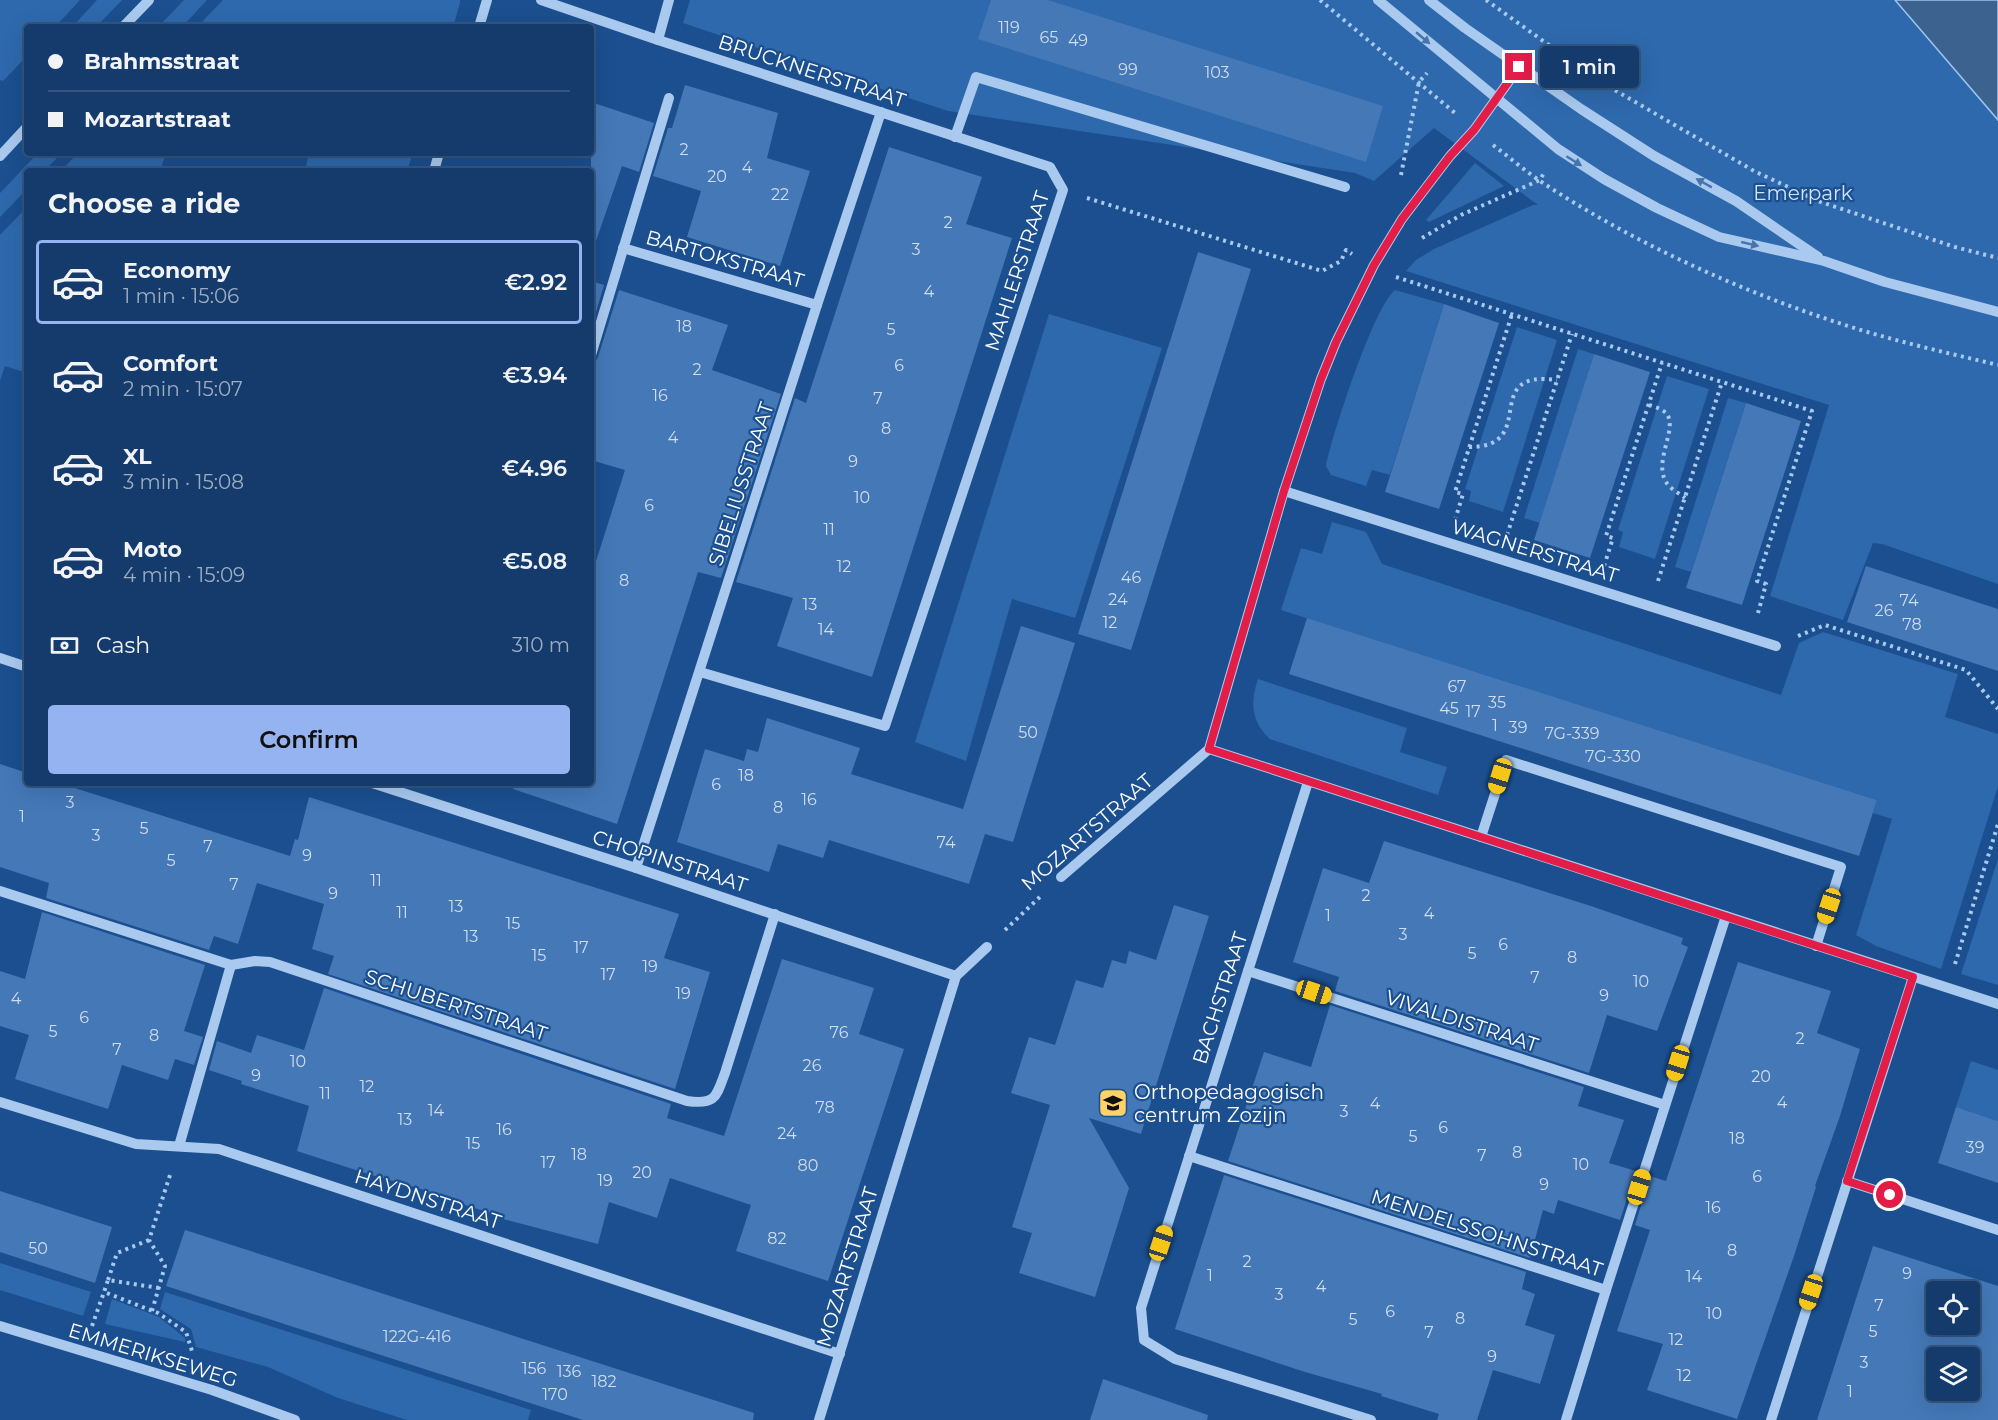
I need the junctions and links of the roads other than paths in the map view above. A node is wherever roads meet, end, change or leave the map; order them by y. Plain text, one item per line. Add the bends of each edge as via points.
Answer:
1 (149, 0) edge
2 (487, 0) edge
3 (541, 0) edge
4 (669, 0) edge
5 (1378, 0) edge
6 (1429, 0) edge
7 (126, 24) edge
8 (480, 24) edge
9 (658, 40) junction
10 (1519, 67) junction
11 (669, 98) dead end
12 (1496, 99) junction
13 (881, 112) junction
14 (24, 130) edge
15 (955, 137) junction
16 (0, 156) edge
17 (1345, 187) dead end
18 (623, 248) junction
19 (1824, 261) junction
20 (817, 305) junction
21 (1998, 312) edge
22 (594, 345) edge
23 (1284, 491) junction
24 (1776, 646) road end
25 (0, 658) edge
26 (24, 666) edge
27 (700, 672) junction
28 (1209, 749) junction
29 (1308, 782) junction
30 (381, 786) edge
31 (1481, 837) junction
32 (636, 868) junction
33 (1061, 877) road end
34 (0, 891) edge
35 (775, 914) junction
36 (1726, 916) junction
37 (1816, 946) junction
38 (987, 947) road end
39 (231, 965) junction
40 (1248, 970) junction
41 (956, 976) junction
42 (1913, 977) junction
43 (1998, 1004) edge
44 (0, 1102) edge
45 (1665, 1105) junction
46 (179, 1146) junction
47 (1189, 1156) junction
48 (1847, 1181) junction
49 (1998, 1230) edge
50 (1606, 1290) junction
51 (0, 1326) edge
52 (840, 1354) junction
53 (295, 1420) edge
54 (819, 1420) edge
55 (1371, 1420) edge
56 (1566, 1420) edge
57 (1771, 1420) edge

1 - 7 street
2 - 8 street
3 - 9 street, BRUCKNERSTRAAT
4 - 9 street
5 -> 12 street
6 - 10 street
9 - 13 street, BRUCKNERSTRAAT
10 - 12 street
19 -> 10 street via 1736,201 1654,156
11 - 18 street, BARTOKSTRAAT
12 -> 19 street via 1558,149 1657,208 1719,237
12 - 23 street via 1402,219 1374,265 1321,379
13 - 15 street, BRUCKNERSTRAAT
13 - 20 street, SIBELIUSSTRAAT
14 - 16 street
15 - 17 street via 975,77
15 - 27 street, MAHLERSTRAAT via 1050,167 1063,190 885,726
18 - 20 street, BARTOKSTRAAT
18 - 22 street, BARTOKSTRAAT
19 - 21 street
20 - 27 street, SIBELIUSSTRAAT
23 - 24 street, WAGNERSTRAAT
23 - 28 street
25 - 26 street
27 - 32 street, SIBELIUSSTRAAT
28 - 29 street
28 - 33 street, MOZARTSTRAAT
29 - 31 street
29 - 40 street, BACHSTRAAT
30 - 32 street, CHOPINSTRAAT
31 - 36 street
31 - 37 street via 1506,760 1830,863 1841,867
32 - 35 street, CHOPINSTRAAT
34 - 39 street, SCHUBERTSTRAAT
35 - 39 street, SCHUBERTSTRAAT via 716,1096 703,1103 687,1101 270,962
35 - 41 street, CHOPINSTRAAT
36 - 37 street
36 - 45 street, MENDELSSOHNSTRAAT
37 - 42 street
38 - 41 street, MOZARTSTRAAT
39 - 46 street
40 - 45 street, VIVALDISTRAAT
40 - 47 street, BACHSTRAAT
41 - 52 street, MOZARTSTRAAT
42 - 43 street
42 - 48 street
44 - 46 street, HAYDNSTRAAT via 136,1144
45 - 50 street, MENDELSSOHNSTRAAT
46 - 52 street, HAYDNSTRAAT via 219,1149
47 - 50 street, MENDELSSOHNSTRAAT
47 - 55 street, BACHSTRAAT via 1141,1308 1144,1340 1175,1359
48 - 49 street
48 - 57 street
50 - 56 street
51 - 53 street, EMMERIKSEWEG via 212,1390
52 - 54 street, MOZARTSTRAAT

